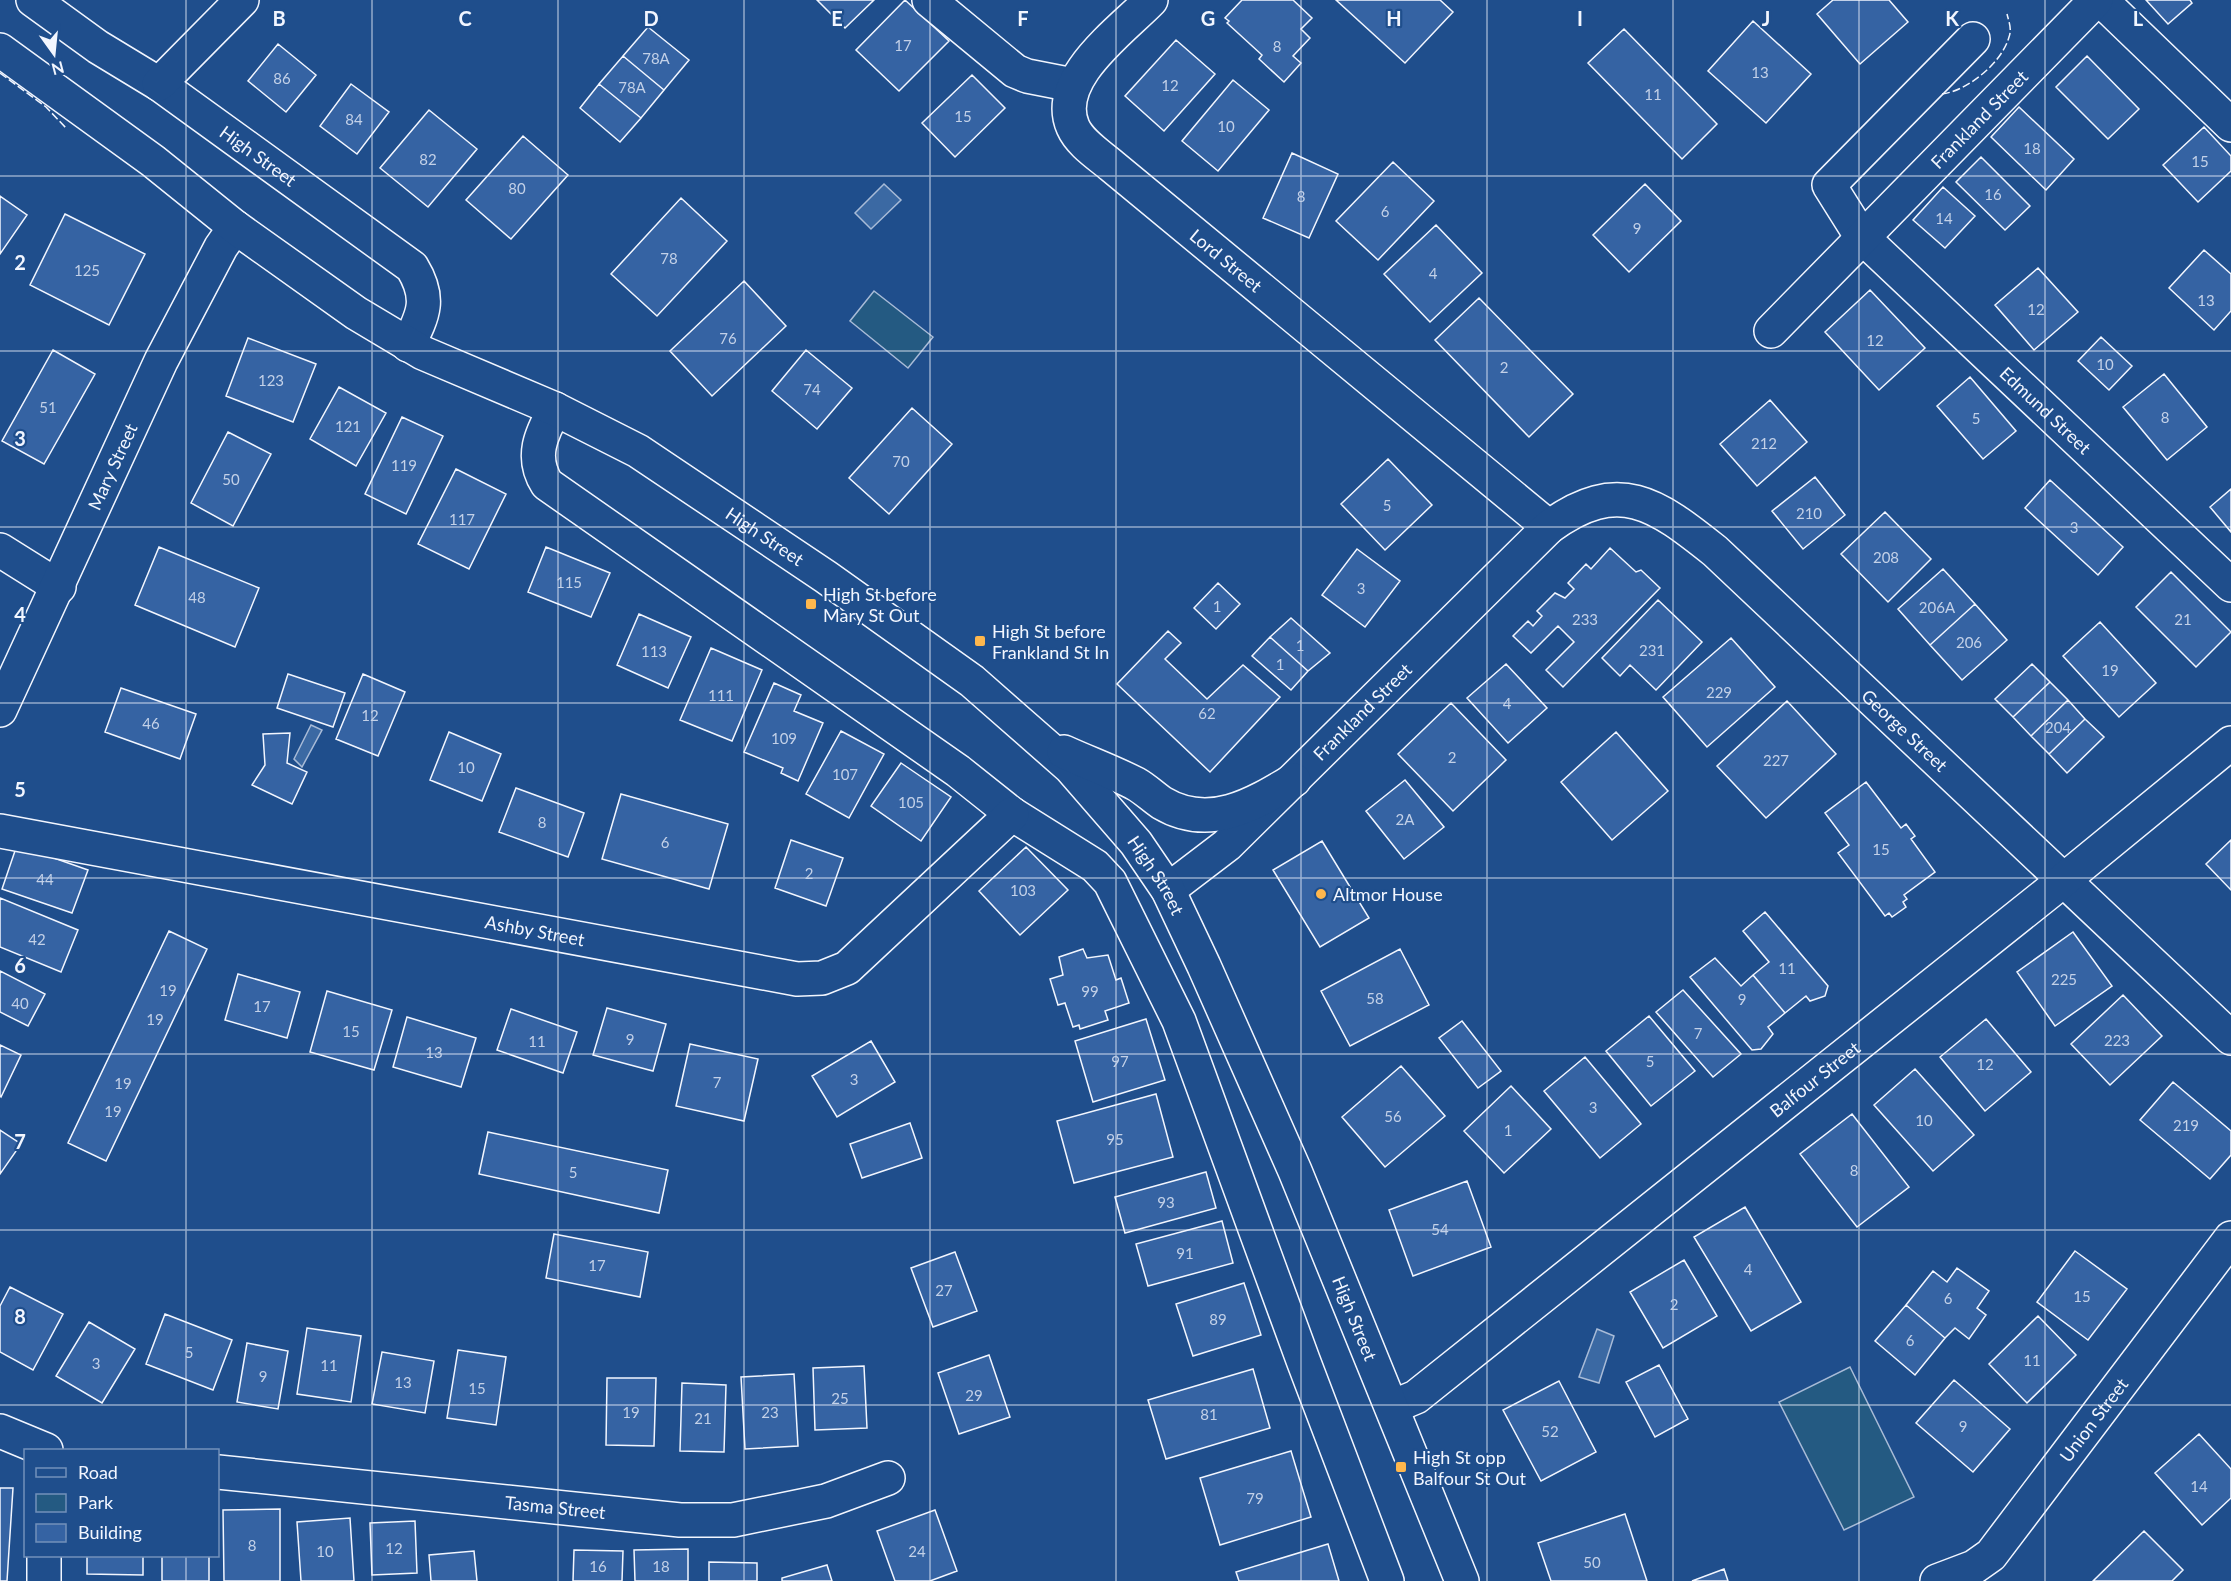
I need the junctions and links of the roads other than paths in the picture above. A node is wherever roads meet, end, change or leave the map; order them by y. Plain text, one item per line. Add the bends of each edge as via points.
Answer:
1 (33, 0) edge
2 (242, 0) edge
3 (929, 0) edge
4 (1151, 0) edge
5 (2096, 0) edge
6 (2101, 0) edge
7 (1973, 39) dead end
8 (0, 50) edge
9 (159, 84) junction
10 (1073, 85) junction
11 (2231, 125) edge
12 (235, 227) junction
13 (1862, 236) junction
14 (1771, 331) dead end
15 (408, 345) junction
16 (555, 409) junction
17 (1549, 527) junction
18 (0, 550) edge
19 (2231, 585) edge
20 (59, 586) junction
21 (0, 710) edge
22 (1040, 742) junction
23 (2231, 743) edge
24 (1294, 780) junction
25 (1012, 814) junction
26 (0, 831) edge
27 (2063, 880) junction
28 (1168, 890) junction
29 (2231, 1038) edge
30 (2231, 1238) edge
31 (1392, 1407) junction
32 (0, 1431) edge
33 (42, 1449) edge
34 (219, 1472) edge
35 (888, 1478) dead end
36 (44, 1557) edge
37 (44, 1581) edge
38 (1387, 1581) edge
39 (1462, 1581) edge
40 (1937, 1581) edge

1 - 9 street, High Street
2 - 9 street
3 - 10 street via 1015,71
4 - 10 street via 1086,65
5 - 13 street, Frankland Street
6 - 11 street
7 - 13 street via 1829,185
8 - 12 street, High Street via 153,161
9 - 15 street, High Street via 412,267 421,282 424,304
10 - 17 street, Lord Street via 1070,116 1074,129 1088,146
12 - 15 street, High Street
12 - 20 street, Mary Street via 161,361
13 - 14 street, Frankland Street
13 - 19 street, Edmund Street
15 - 16 street, High Street
16 - 22 street, High Street via 638,451 826,577 972,681
16 - 25 street via 543,430 537,453 539,472 547,484 958,771
17 - 24 street, Frankland Street
17 - 27 street, George Street via 1584,505 1614,499 1631,500 1671,518 1715,551
18 - 20 street
20 - 21 street, Mary Street
22 - 24 street via 1137,784 1162,803 1196,815 1244,808
22 - 28 street, High Street via 1096,795
23 - 27 street, Balfour Street
24 - 28 street, Frankland Street via 1227,845
25 - 26 street, Ashby Street via 847,968 822,978 797,979
25 - 38 street via 1095,866 1123,904 1179,1021
27 - 29 street, George Street
27 - 31 street, Balfour Street via 1416,1398
28 - 31 street, High Street via 1295,1171
30 - 40 street, Union Street via 1991,1555 1974,1567
31 - 39 street, High Street
32 - 33 street
34 - 35 street, Tasma Street via 680,1520 733,1520 826,1501
36 - 37 street

